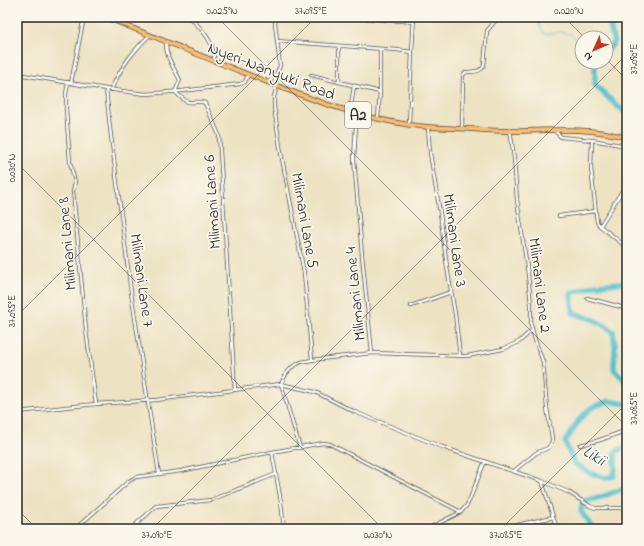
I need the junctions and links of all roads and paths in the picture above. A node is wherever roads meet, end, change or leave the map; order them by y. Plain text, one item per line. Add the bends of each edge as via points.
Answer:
1 (84, 17) edge
2 (105, 17) edge
3 (190, 17) edge
4 (276, 17) edge
5 (352, 17) edge
6 (414, 17) edge
7 (498, 17) edge
8 (414, 22) junction
9 (150, 35) junction
10 (166, 42) junction
11 (277, 42) junction
12 (339, 46) junction
13 (380, 49) junction
14 (412, 52) junction
15 (214, 61) junction
16 (17, 74) edge
17 (248, 74) junction
18 (311, 75) dead end
19 (339, 81) junction
20 (69, 83) junction
21 (275, 85) junction
22 (354, 86) junction
23 (106, 89) junction
24 (111, 90) junction
25 (175, 92) junction
26 (380, 92) junction
27 (350, 112) junction
28 (359, 115) junction
29 (378, 119) junction
30 (409, 125) junction
31 (428, 127) junction
32 (462, 129) junction
33 (509, 130) junction
34 (554, 130) junction
35 (627, 138) edge
36 (592, 140) junction
37 (627, 146) edge
38 (627, 183) edge
39 (595, 212) junction
40 (559, 216) dead end
41 (600, 226) junction
42 (627, 247) edge
43 (451, 292) junction
44 (587, 298) dead end
45 (411, 306) dead end
46 (627, 310) edge
47 (532, 330) junction
48 (372, 353) junction
49 (460, 356) junction
50 (312, 360) junction
51 (281, 384) junction
52 (236, 390) junction
53 (148, 400) junction
54 (96, 404) junction
55 (17, 412) edge
56 (626, 430) edge
57 (627, 434) edge
58 (580, 445) dead end
59 (300, 448) junction
60 (272, 452) junction
61 (485, 461) junction
62 (514, 471) junction
63 (159, 474) junction
64 (276, 474) junction
65 (542, 481) junction
66 (627, 508) edge
67 (461, 512) junction
68 (553, 517) junction
69 (75, 529) edge
70 (132, 529) edge
71 (284, 529) edge
72 (428, 529) edge
73 (499, 529) edge
74 (558, 529) edge

1 - 20 street, Milimani Lane 8
2 - 9 highway, Nyeri-Nanyuki Road / A2
3 - 15 street via 212,45
4 - 11 street, Milimani Lane 5
5 - 8 street
6 - 8 street
7 - 32 street via 487,31 483,68 463,74
8 - 14 street
9 - 10 highway, Nyeri-Nanyuki Road / A2
9 - 24 street via 128,59
10 - 15 highway, Nyeri-Nanyuki Road / A2
10 - 25 street via 170,61 180,80
11 - 12 street
11 - 21 street, Milimani Lane 5 via 280,66
12 - 13 street
12 - 19 street
13 - 14 street
13 - 26 street
14 - 30 street
15 - 17 highway, Nyeri-Nanyuki Road / A2
16 - 20 street
17 - 21 highway, Nyeri-Nanyuki Road / A2
17 - 25 street via 246,81 242,83
18 - 19 street
19 - 22 street
20 - 23 street
20 - 54 street, Milimani Lane 8 via 66,102 70,162 75,182 73,191
21 - 27 highway, Nyeri-Nanyuki Road / A2
21 - 50 street, Milimani Lane 5 via 274,107 304,273
22 - 26 street
22 - 27 street
23 - 24 street
23 - 53 street, Milimani Lane 7 via 131,292
24 - 25 street via 146,94
25 - 52 street, Milimani Lane 6 via 188,102 205,103 219,135
26 - 29 street
27 - 28 highway, Nyeri-Nanyuki Road / A2
28 - 29 highway, Nyeri-Nanyuki Road / A2
28 - 48 street, Milimani Lane 4 via 354,159
29 - 30 highway, Nyeri-Nanyuki Road / A2
30 - 31 highway, Nyeri-Nanyuki Road / A2
31 - 32 highway, Nyeri-Nanyuki Road / A2
31 - 43 street, Milimani Lane 3
32 - 33 highway, Nyeri-Nanyuki Road / A2
33 - 34 highway, Nyeri-Nanyuki Road / A2
33 - 47 street, Milimani Lane 2
34 - 35 highway, Nyeri-Nanyuki Road / A2 via 599,132
34 - 36 street via 561,137
36 - 37 street
36 - 39 street via 591,168
38 - 41 street
39 - 40 street
39 - 41 street
41 - 42 street
43 - 45 street
43 - 49 street, Milimani Lane 3
44 - 46 street
47 - 49 street, Milimani Lane 4 via 519,342 504,349
47 - 62 street, Milimani Lane 2 via 543,362 552,442 548,448 536,453
48 - 49 street, Milimani Lane 4
48 - 50 street
50 - 51 street via 292,367
51 - 52 street
51 - 59 street
51 - 61 street via 315,392 355,412 442,447
52 - 53 street
53 - 54 street
53 - 63 street, Milimani Lane 7
54 - 55 street
56 - 57 street
56 - 58 street
59 - 60 street
59 - 67 street via 330,444
60 - 63 street
60 - 64 street
61 - 62 street
61 - 67 street via 469,501
62 - 65 street
63 - 69 street via 132,478
64 - 70 street via 206,501 156,506
64 - 71 street
65 - 66 street via 595,508
65 - 68 street
67 - 72 street
68 - 73 street
68 - 74 street

